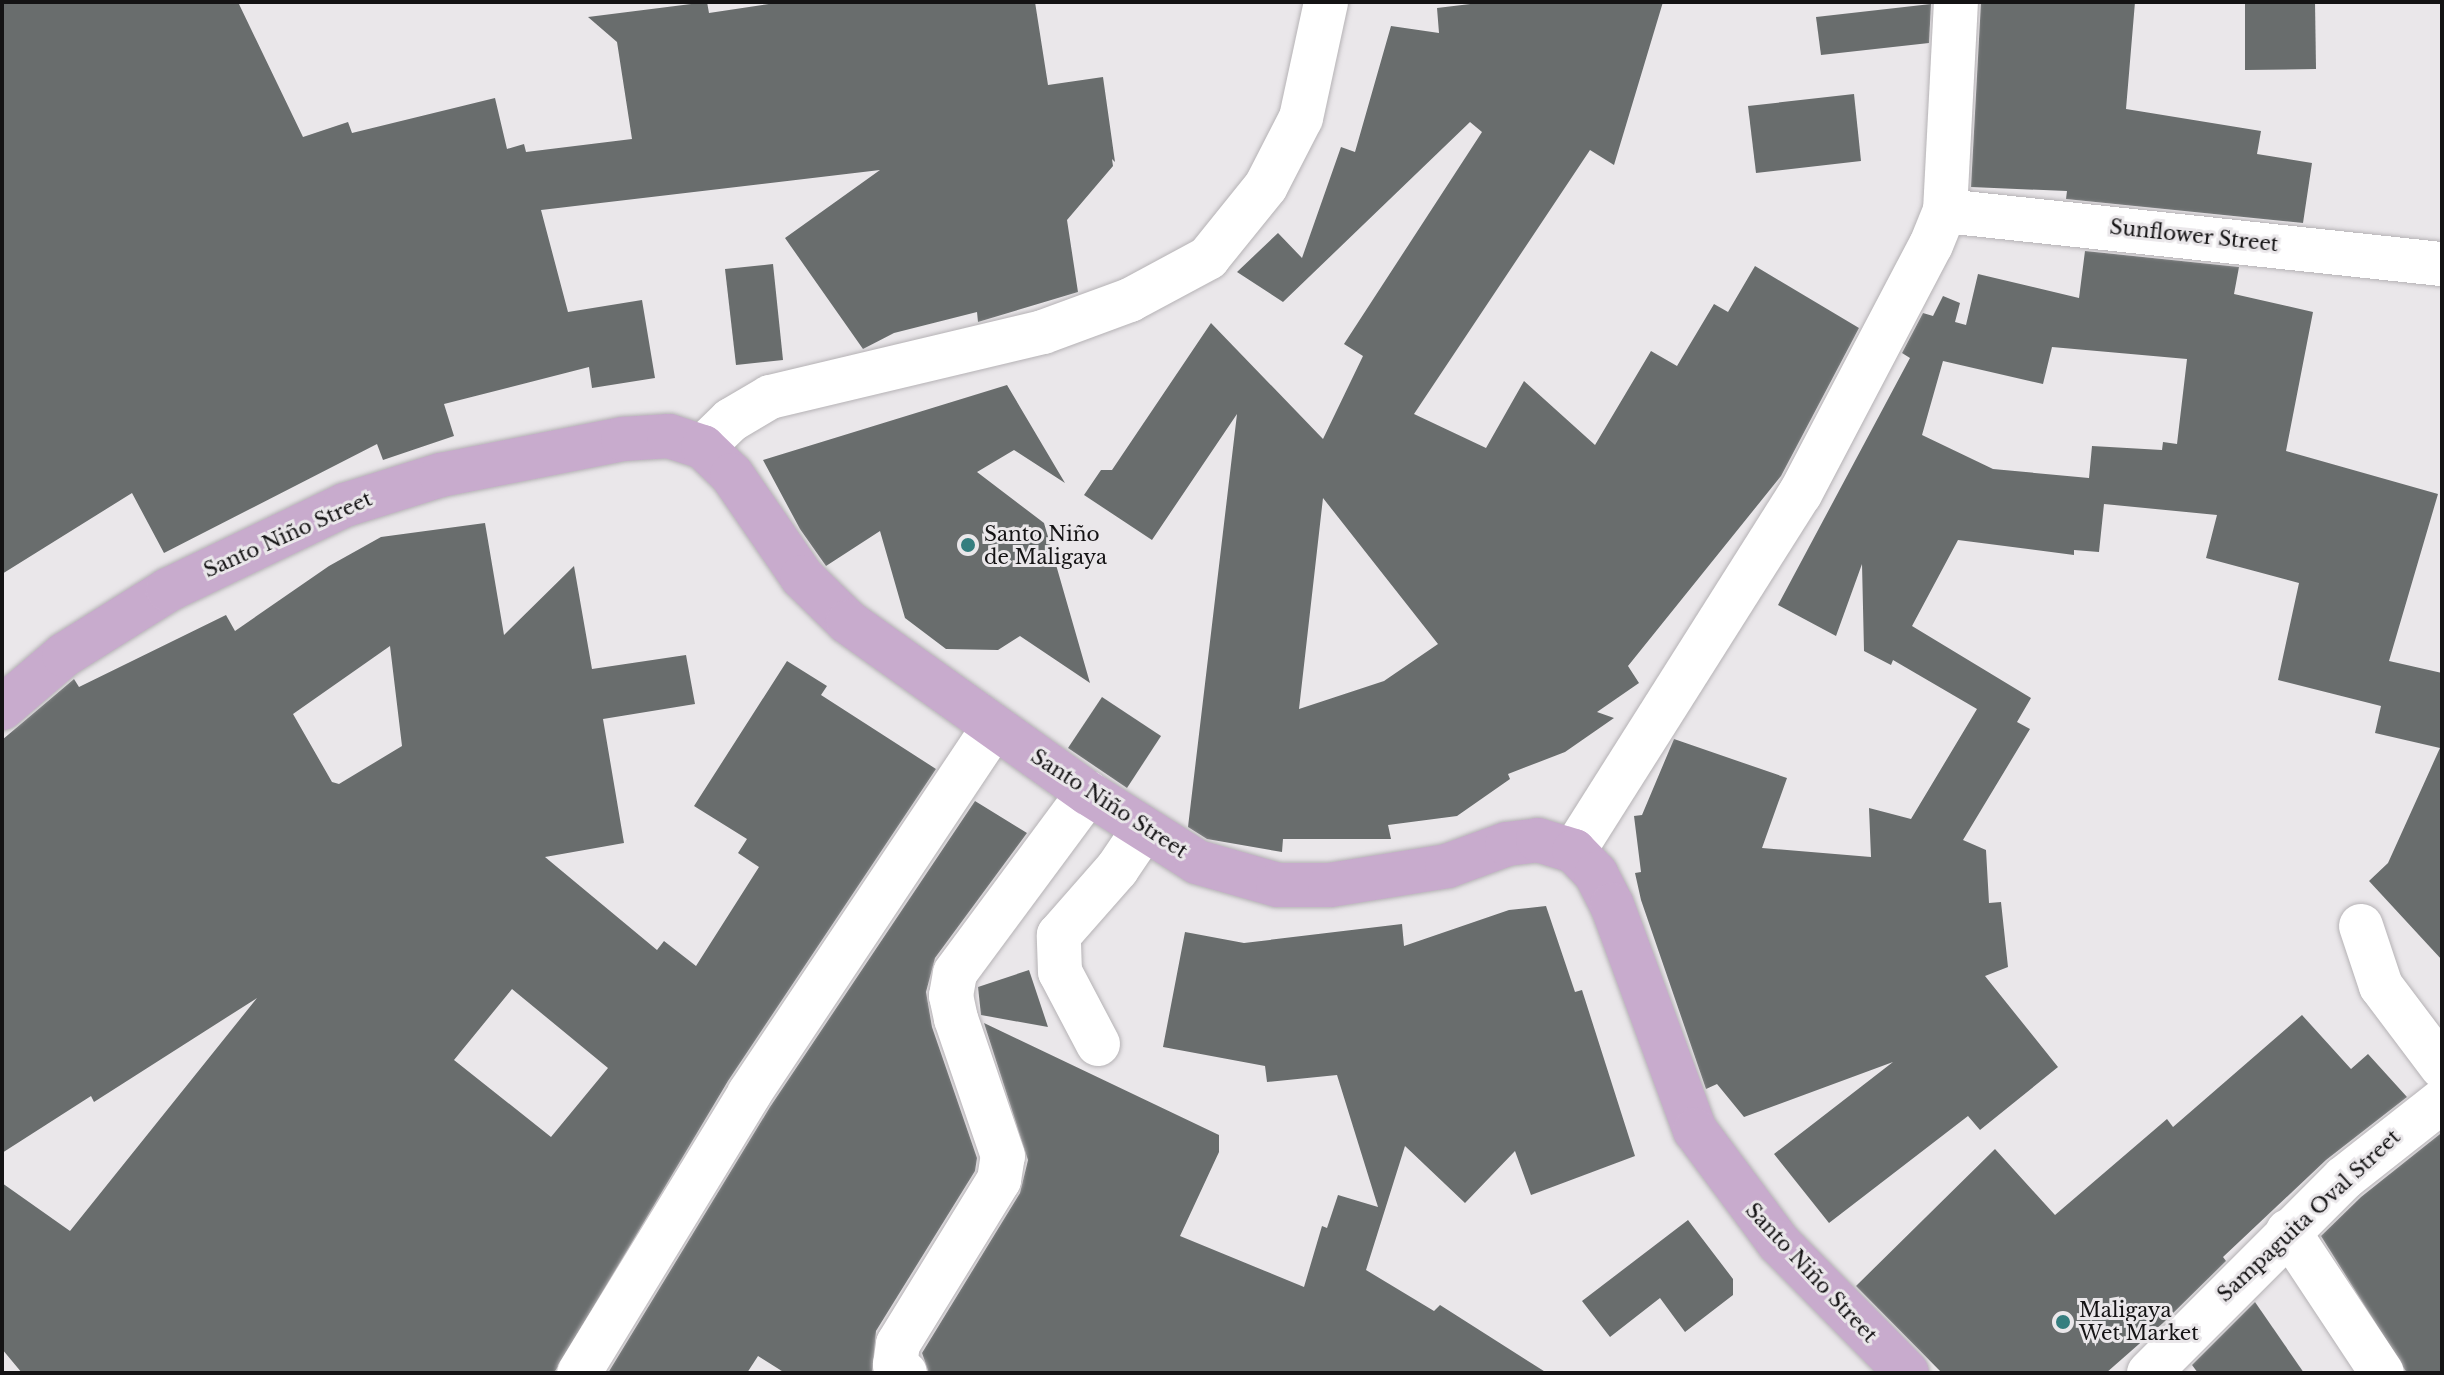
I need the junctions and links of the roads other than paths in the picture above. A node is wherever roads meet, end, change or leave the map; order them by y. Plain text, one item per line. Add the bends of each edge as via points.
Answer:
1 (1326, 2) edge
2 (1956, 2) edge
3 (1945, 211) junction
4 (2442, 264) edge
5 (703, 447) junction
6 (2, 708) edge
7 (994, 727) junction
8 (1088, 793) junction
9 (1144, 829) junction
10 (1574, 851) junction
11 (2361, 926) dead end
12 (1098, 1044) dead end
13 (2442, 1067) edge
14 (2442, 1101) edge
15 (2288, 1231) junction
16 (579, 1373) edge
17 (905, 1373) edge
18 (1907, 1373) edge
19 (2149, 1373) edge
20 (2382, 1373) edge

1 - 5 street via 1301,118 1266,186 1208,258 1130,300 1043,332 770,397 731,420
2 - 3 street
3 - 4 street, Sunflower Street
3 - 10 street via 1800,494
5 - 6 main road, Santo Niño Street via 669,436 623,439 441,475 345,505 168,590 64,655
5 - 7 main road, Santo Niño Street via 732,475 802,577 848,622
7 - 8 main road, Santo Niño Street
7 - 16 street via 757,1081
8 - 9 main road, Santo Niño Street
8 - 17 street via 955,973 951,996 956,1019 1003,1156 999,1180 898,1344 895,1365
9 - 10 main road, Santo Niño Street via 1197,862 1278,885 1392,878 1538,840
9 - 12 street via 1059,935 1060,972
10 - 18 main road, Santo Niño Street via 1596,874 1612,905 1695,1130 1779,1243
11 - 13 street via 2381,986
14 - 15 street, Sampaguita Oval Street via 2402,1128
15 - 19 street, Sampaguita Oval Street
15 - 20 street

